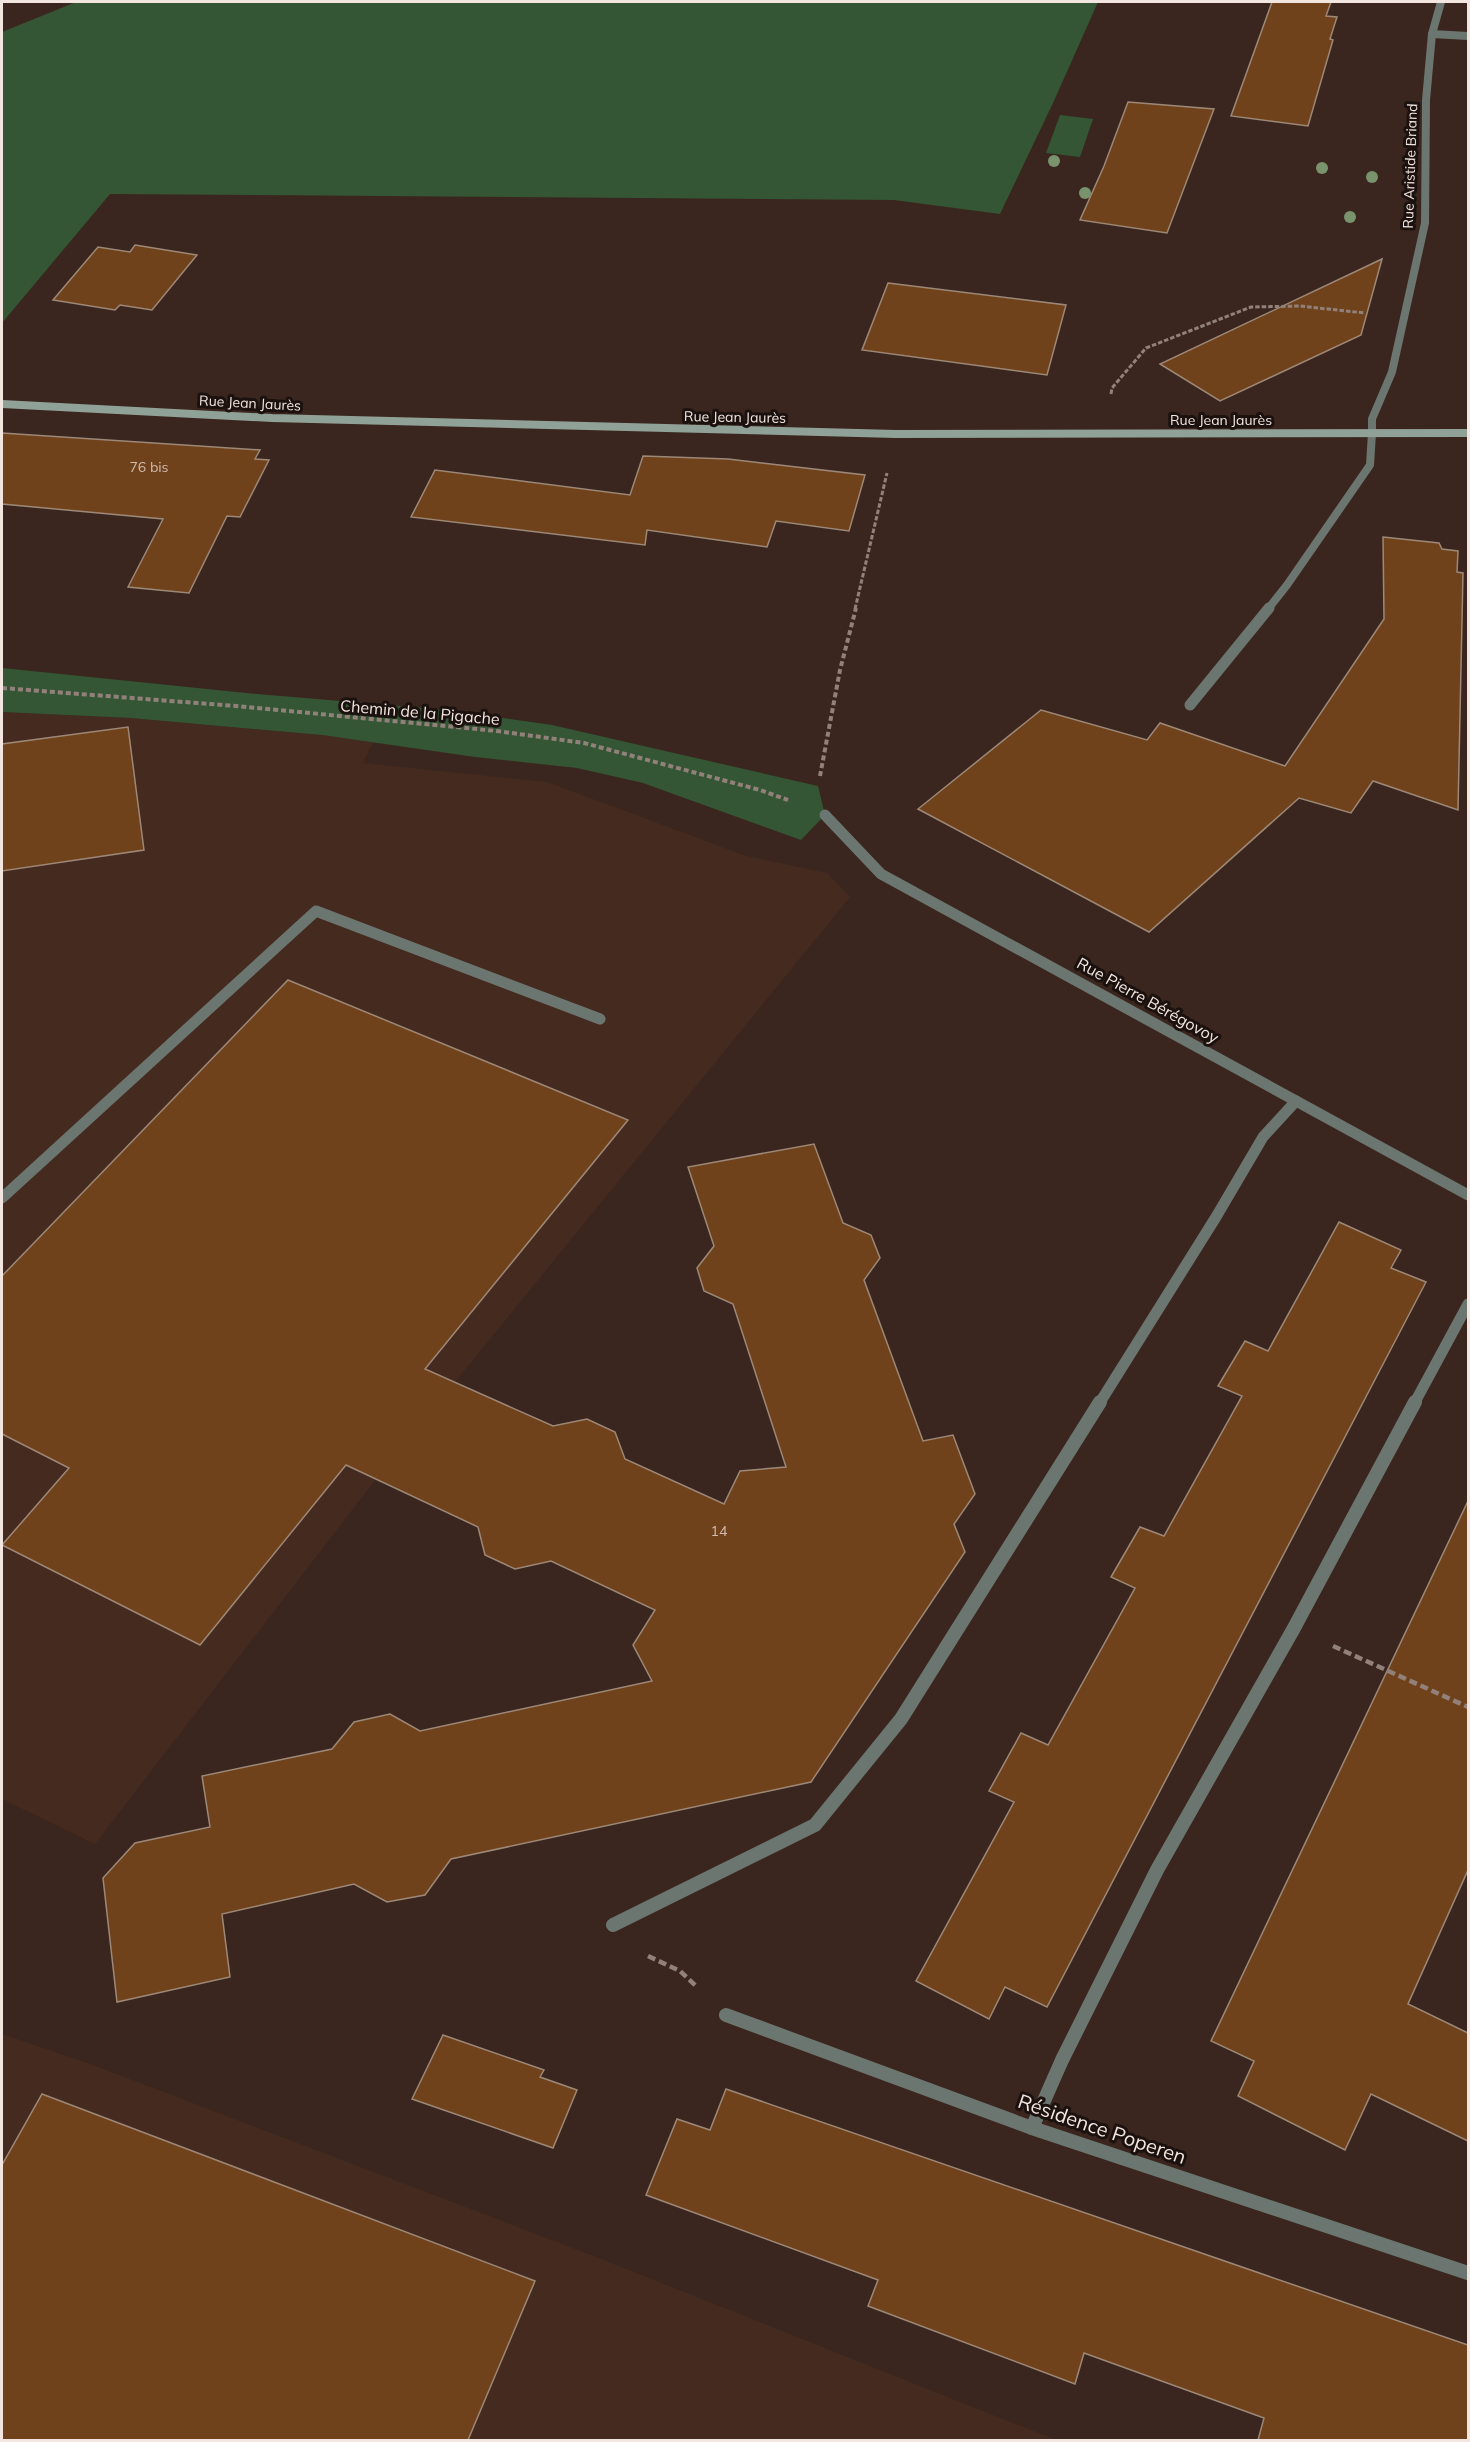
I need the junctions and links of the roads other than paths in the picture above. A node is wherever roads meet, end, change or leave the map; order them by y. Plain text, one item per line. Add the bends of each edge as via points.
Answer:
1 (1441, 2) edge
2 (1432, 34) junction
3 (1468, 36) edge
4 (2, 404) edge
5 (1372, 433) junction
6 (1468, 433) edge
7 (1190, 705) dead end
8 (825, 815) road end
9 (600, 1019) dead end
10 (1296, 1101) junction
11 (1468, 1195) edge
12 (2, 1198) edge
13 (1468, 1304) edge
14 (613, 1925) road end
15 (726, 2015) road end
16 (1032, 2128) junction
17 (1468, 2273) edge

1 - 2 street, Rue Aristide Briand
2 - 3 street
2 - 5 street, Rue Aristide Briand via 1426,100 1425,223 1392,372 1372,419
4 - 5 main road, Rue Jean Jaurès via 560,427 896,434
5 - 6 main road, Rue Jean Jaurès
5 - 7 street, Rue Aristide Briand via 1370,465 1287,585
8 - 10 street, Rue Pierre Bérégovoy via 881,874
9 - 12 street via 316,911
10 - 11 street, Rue Pierre Bérégovoy
10 - 14 street via 1263,1137 901,1719 815,1825
13 - 16 street via 1294,1628 1157,1870
15 - 16 street, Résidence Poperen
16 - 17 street, Résidence Poperen

